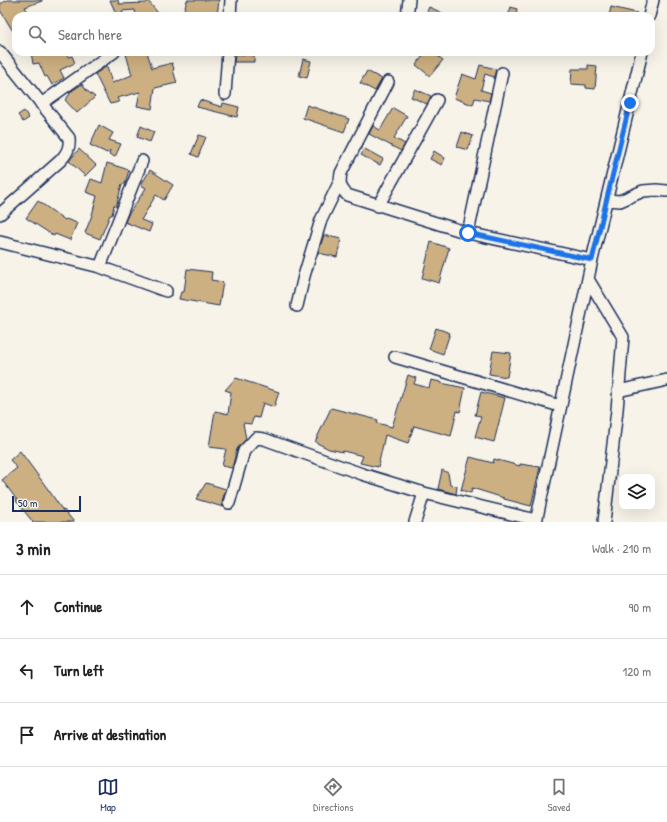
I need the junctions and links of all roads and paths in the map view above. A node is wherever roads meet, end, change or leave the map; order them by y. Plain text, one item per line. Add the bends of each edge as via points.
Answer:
1 (231, 0) edge
2 (409, 0) edge
3 (653, 0) edge
4 (230, 12) edge
5 (408, 12) edge
6 (650, 12) edge
7 (0, 52) edge
8 (108, 56) edge
9 (228, 56) edge
10 (641, 56) edge
11 (502, 73) dead end
12 (388, 82) dead end
13 (225, 94) dead end
14 (437, 100) dead end
15 (41, 104) junction
16 (142, 161) dead end
17 (339, 183) junction
18 (667, 191) edge
19 (607, 200) junction
20 (378, 206) junction
21 (0, 214) edge
22 (468, 233) junction
23 (0, 242) edge
24 (592, 260) junction
25 (100, 267) junction
26 (588, 279) junction
27 (166, 290) dead end
28 (297, 306) dead end
29 (395, 356) dead end
30 (667, 380) edge
31 (618, 391) junction
32 (560, 406) junction
33 (424, 493) junction
34 (229, 503) dead end
35 (536, 521) edge
36 (415, 522) edge
37 (604, 522) edge

1 - 4 street
2 - 5 street
3 - 6 street
7 - 15 street
8 - 15 street
9 - 13 street
10 - 19 street
11 - 22 street
12 - 17 street via 341,173
14 - 20 street
15 - 21 street via 69,138 68,152
16 - 25 street
17 - 20 street via 347,196
17 - 28 street via 320,220
18 - 19 street via 643,191 620,201
19 - 24 street
20 - 22 street
22 - 24 street
23 - 25 street
24 - 26 street
25 - 27 street
26 - 31 street via 622,334
26 - 32 street
29 - 32 street
30 - 31 street
31 - 37 street
32 - 35 street
33 - 34 street via 256,438 244,451
33 - 35 street
33 - 36 street

